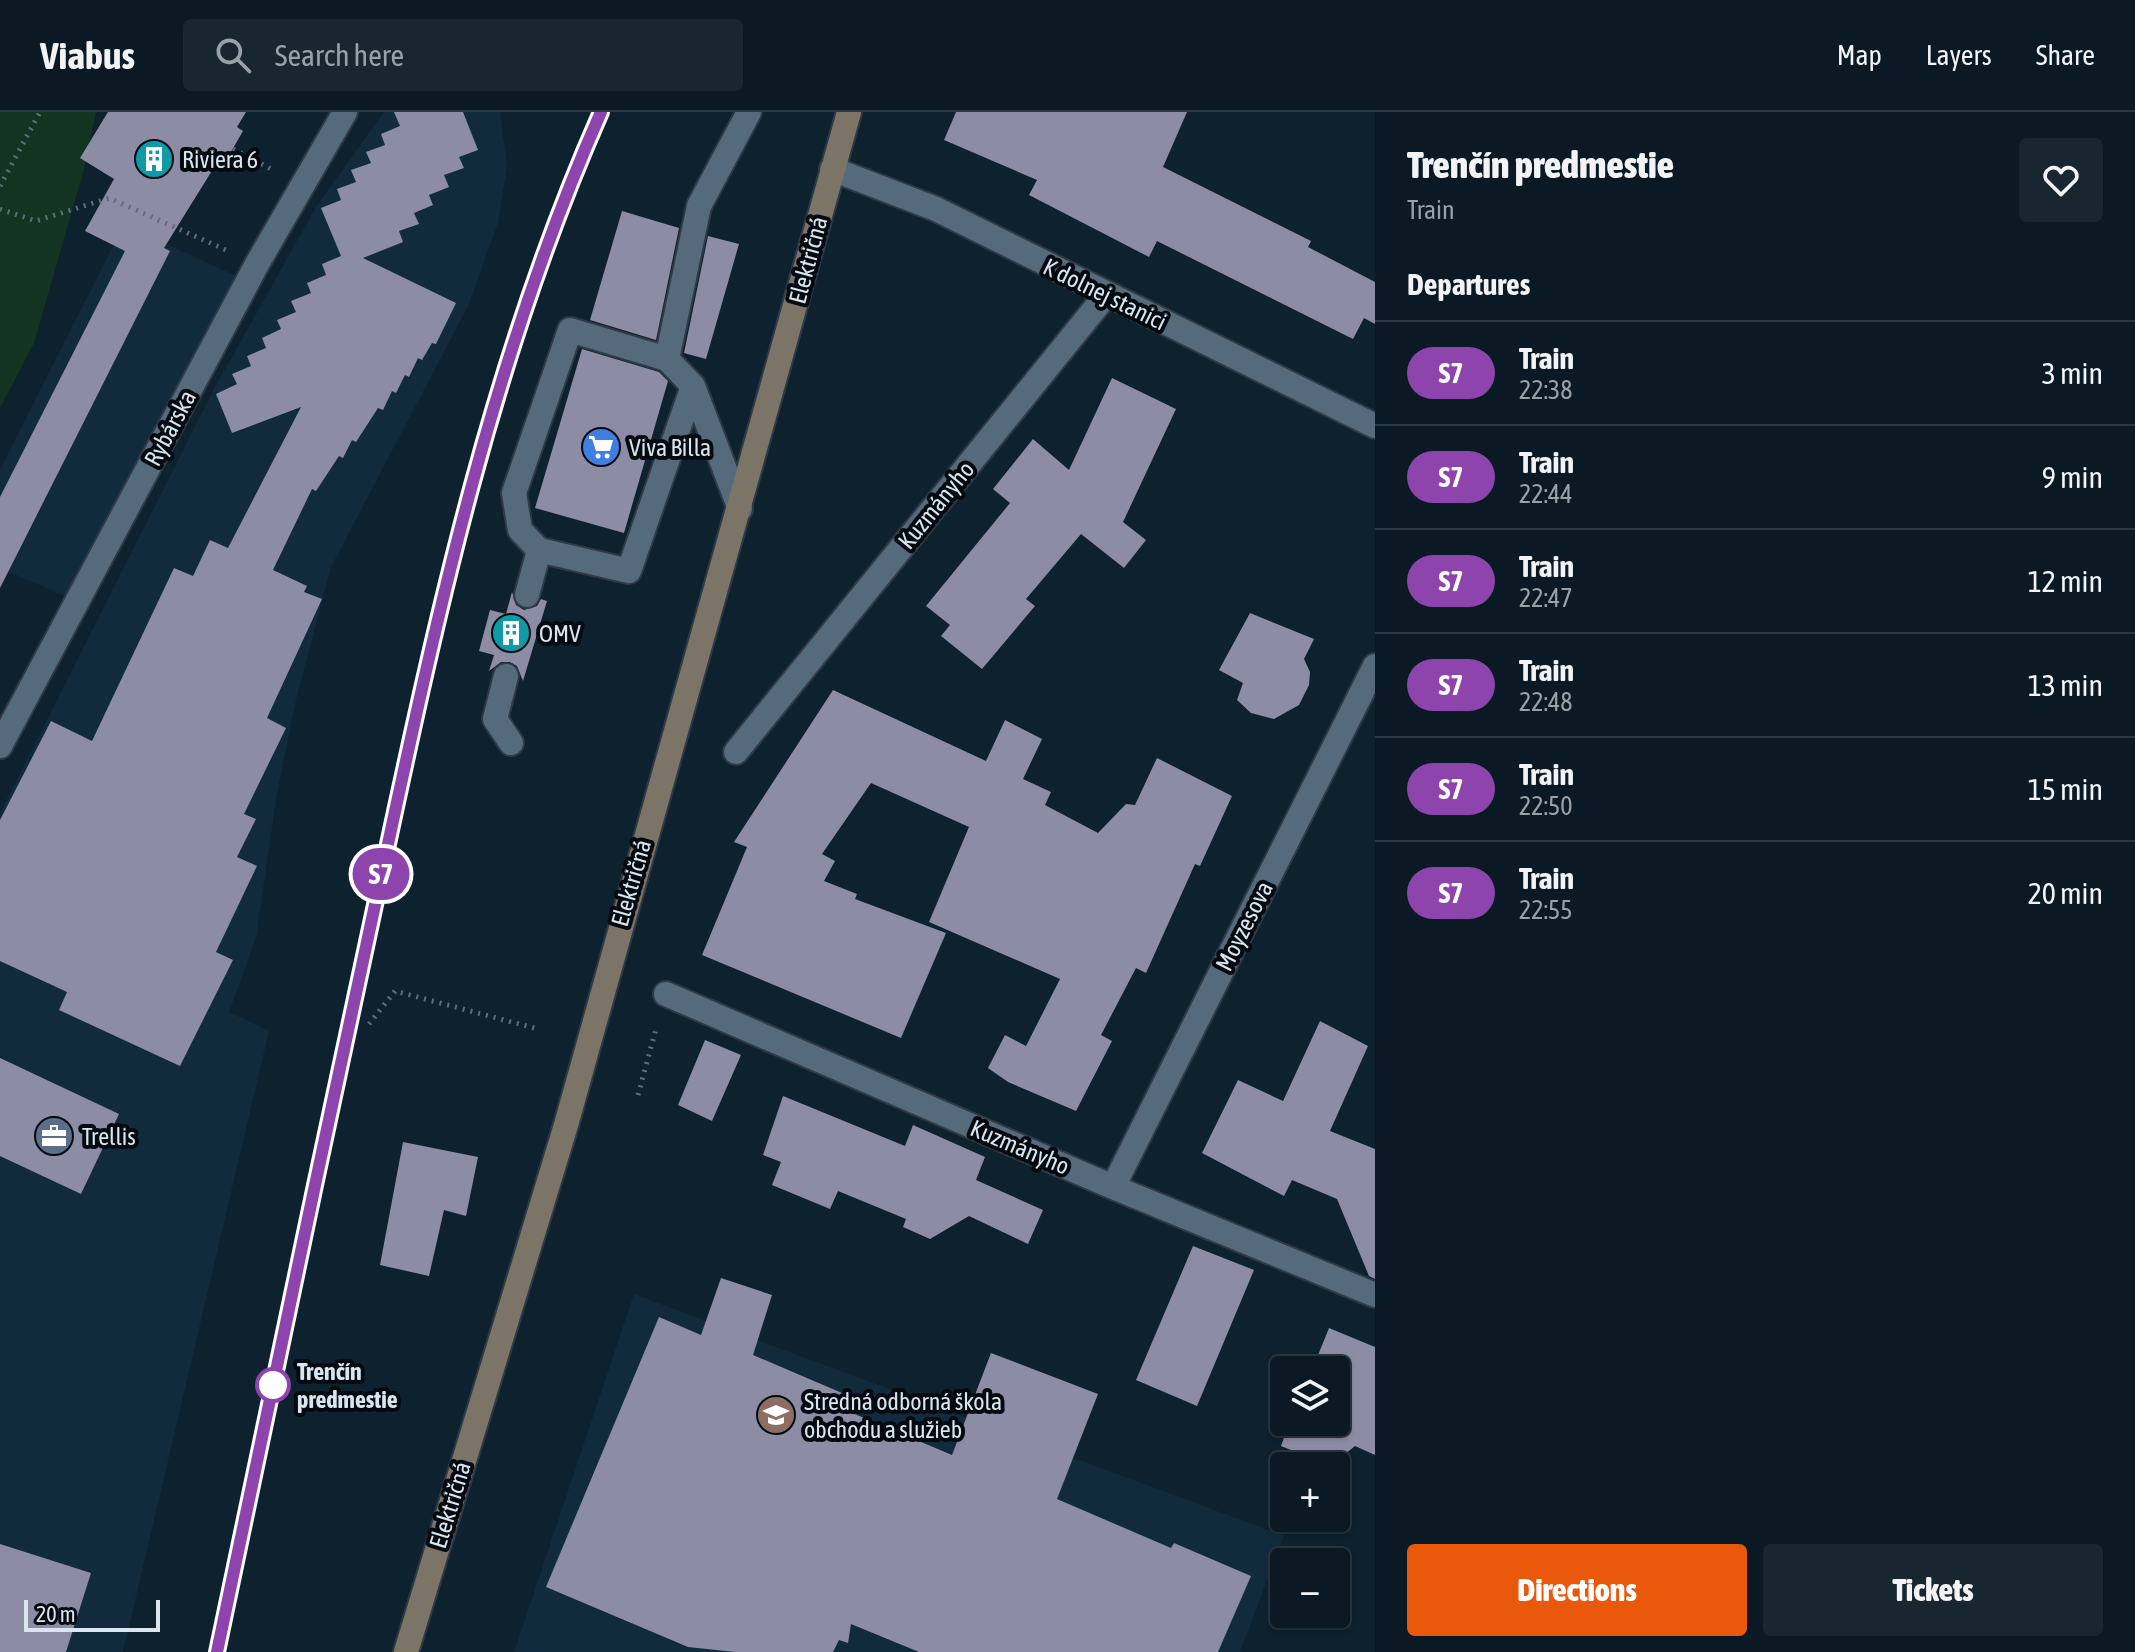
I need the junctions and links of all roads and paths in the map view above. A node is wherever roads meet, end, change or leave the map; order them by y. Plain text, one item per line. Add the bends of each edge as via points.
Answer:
1 (40, 112) edge
2 (345, 112) edge
3 (749, 112) edge
4 (849, 112) edge
5 (233, 149) dead end
6 (832, 169) junction
7 (302, 185) junction
8 (0, 186) edge
9 (0, 209) edge
10 (257, 264) junction
11 (1106, 295) junction
12 (667, 359) junction
13 (693, 386) junction
14 (1375, 426) edge
15 (740, 509) junction
16 (539, 550) junction
17 (527, 595) dead end
18 (1375, 666) edge
19 (506, 676) dead end
20 (511, 743) dead end
21 (0, 746) edge
22 (736, 752) dead end
23 (666, 994) dead end
24 (369, 1024) dead end
25 (538, 1029) dead end
26 (656, 1029) dead end
27 (638, 1095) dead end
28 (1113, 1187) junction
29 (1375, 1295) edge
30 (406, 1652) edge

1 - 8 path
2 - 7 street, Rybárska
3 - 12 street via 699,206
4 - 6 main road, Električná
5 - 7 path
6 - 11 street, K dolnej stanici via 936,209
6 - 15 main road, Električná
7 - 10 street, Rybárska
9 - 10 path via 36,221 109,198
10 - 21 street, Rybárska
11 - 14 street, K dolnej stanici
11 - 22 street, Kuzmányho
12 - 13 street
12 - 16 street via 570,330 514,493 520,530
13 - 15 street
13 - 16 street via 629,571
15 - 30 main road, Električná via 566,1125
16 - 17 street
18 - 28 street, Moyzesova
19 - 20 street via 495,719
23 - 28 street, Kuzmányho
24 - 25 path via 395,991
26 - 27 path
28 - 29 street, Kuzmányho

